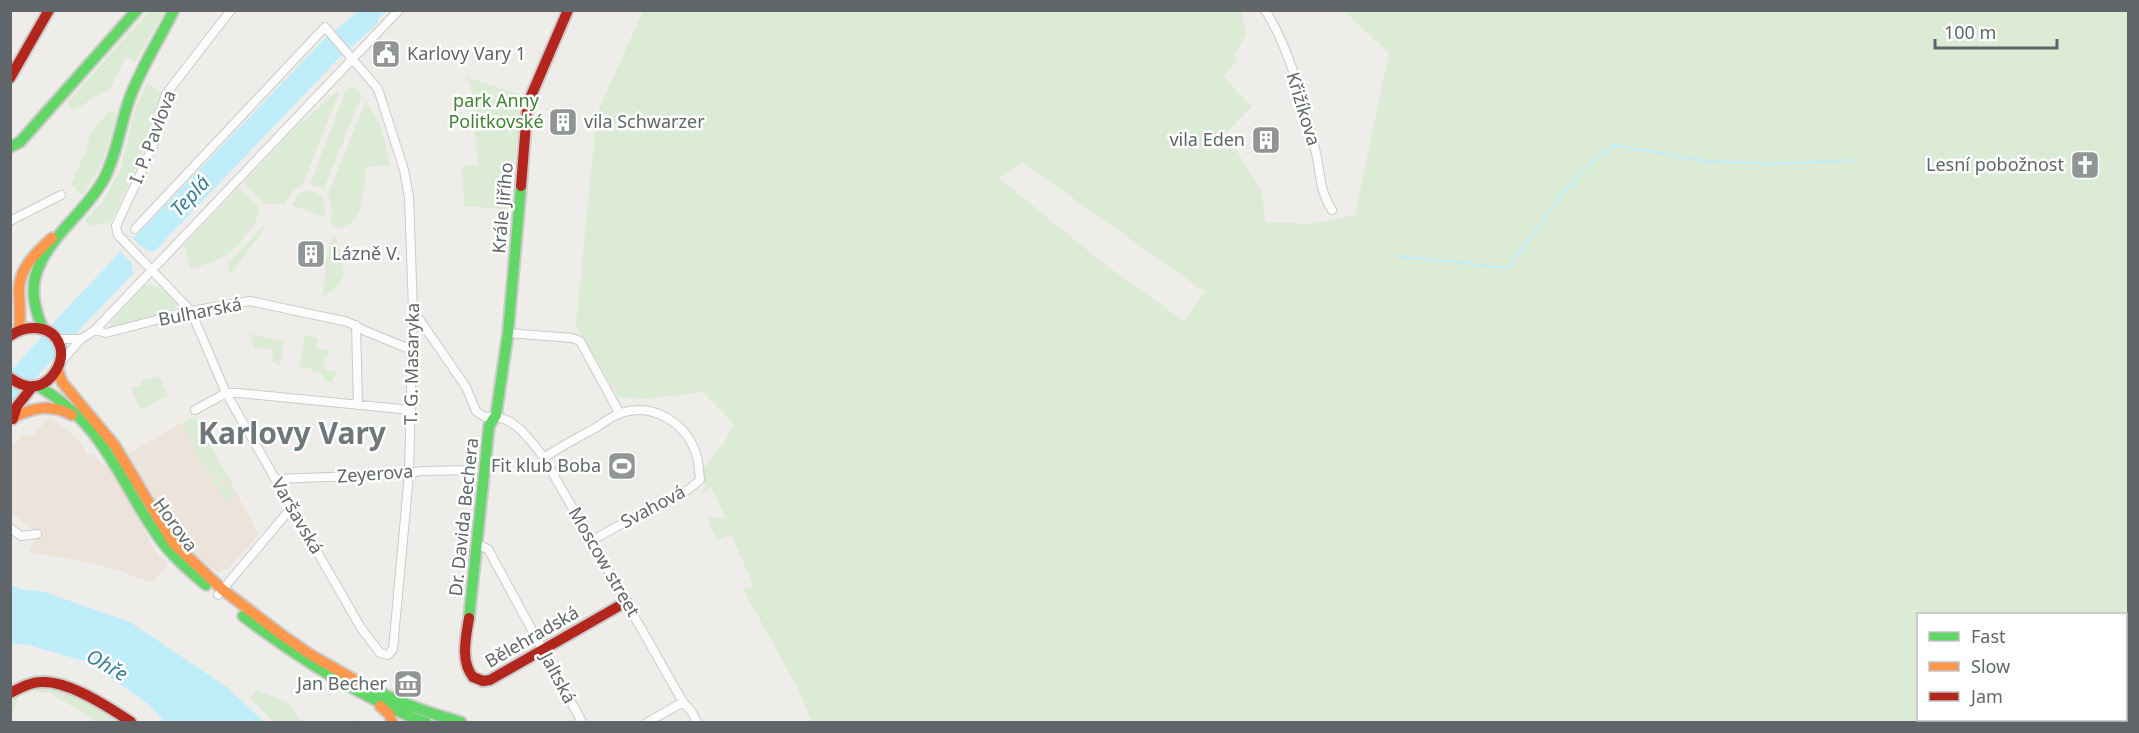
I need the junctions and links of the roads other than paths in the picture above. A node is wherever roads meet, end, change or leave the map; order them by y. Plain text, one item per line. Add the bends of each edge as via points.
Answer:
1 (49, 10) edge
2 (137, 10) edge
3 (174, 10) edge
4 (231, 10) edge
5 (568, 10) edge
6 (1265, 10) edge
7 (398, 12) edge
8 (352, 59) junction
9 (10, 78) edge
10 (10, 147) edge
11 (62, 195) dead end
12 (1332, 210) dead end
13 (74, 218) junction
14 (10, 221) edge
15 (135, 229) dead end
16 (125, 244) joint
17 (152, 270) junction
18 (413, 310) junction
19 (191, 311) junction
20 (359, 328) junction
21 (43, 329) junction
22 (95, 330) junction
23 (13, 333) edge
24 (508, 333) junction
25 (81, 339) junction
26 (58, 345) junction
27 (412, 350) junction
28 (59, 366) junction
29 (12, 379) edge
30 (33, 386) junction
31 (226, 393) junction
32 (358, 405) junction
33 (195, 410) dead end
34 (411, 410) junction
35 (15, 411) edge
36 (620, 414) junction
37 (496, 415) junction
38 (92, 432) junction
39 (544, 458) junction
40 (474, 470) dead end
41 (409, 474) junction
42 (275, 478) junction
43 (292, 507) junction
44 (10, 528) edge
45 (37, 534) dead end
46 (591, 541) junction
47 (478, 545) junction
48 (221, 593) junction
49 (626, 602) junction
50 (369, 640) joint
51 (544, 650) junction
52 (465, 658) joint
53 (310, 659) junction
54 (10, 693) edge
55 (368, 697) junction
56 (683, 702) junction
57 (415, 718) edge
58 (131, 723) edge
59 (392, 723) edge
60 (426, 723) edge
61 (461, 723) edge
62 (582, 723) edge
63 (648, 723) edge
64 (698, 723) edge

1 - 9 main road
2 - 10 main road via 20,142
3 - 13 main road via 135,86 104,178
4 - 16 street, I. P. Pavlova via 166,94 159,129 116,226
5 - 24 main road, Krále Jiřího via 527,111
6 - 12 street, Křižíkova via 1274,23 1295,80 1317,157 1322,192
7 - 8 street
8 - 15 street, T. G. Masaryka via 325,27
8 - 17 street
8 - 18 street, T. G. Masaryka via 378,88 404,170 409,196
11 - 14 street
13 - 21 main road via 37,272 33,296
13 - 23 main road via 38,252 22,274 21,313
16 - 17 street, Varšavská
17 - 19 street, Varšavská
17 - 22 street
18 - 27 street, T. G. Masaryka
18 - 37 street, Dr. Davida Bechera via 466,387 476,411 485,417
19 - 20 street, Bulharská via 260,302 348,322
19 - 22 street, Bulharská via 106,333
19 - 31 street, Varšavská
20 - 27 street, Bulharská
20 - 32 street
21 - 23 main road
21 - 26 main road
22 - 25 street, Bulharská
24 - 36 street via 580,342
24 - 37 main road, Krále Jiřího
25 - 26 street, Bulharská
25 - 28 street, Bulharská
26 - 28 main road
27 - 34 street, T. G. Masaryka
28 - 30 main road via 46,383
28 - 48 main road, Horova via 62,382 115,446 173,543
29 - 30 main road, Horova
29 - 35 main road
30 - 35 main road
30 - 38 main road, Horova via 58,397
31 - 32 street
31 - 33 street
31 - 42 street, Varšavská
32 - 34 street
34 - 41 street, T. G. Masaryka
35 - 38 main road via 51,406 74,416
36 - 39 street, Svahová
36 - 46 street, Svahová via 648,410 672,420 694,448 700,480 658,507
37 - 39 street, Moscow street via 518,428
37 - 47 main road, Dr. Davida Bechera via 489,426
38 - 48 main road, Horova via 108,451 169,550
39 - 46 street, Moscow street
40 - 41 street, Zeyerova
41 - 42 street, Zeyerova
41 - 50 street, T. G. Masaryka via 393,649 384,655
42 - 43 street, Varšavská
43 - 48 street
43 - 50 street, Varšavská
44 - 45 street via 21,536
46 - 49 street, Moscow street
47 - 51 street, Jaltská via 488,549
47 - 52 main road, Dr. Davida Bechera
48 - 53 main road, Horova via 262,631
49 - 51 main road, Bělehradská
49 - 56 street, Moscow street
51 - 52 main road, Bělehradská via 482,682 471,676
51 - 62 street, Jaltská
53 - 55 main road
53 - 57 main road via 389,698
54 - 58 main road via 30,683 55,682 69,686
55 - 57 main road
55 - 59 main road via 389,714
56 - 63 street
56 - 64 street, Moscow street
57 - 60 main road
57 - 61 main road

